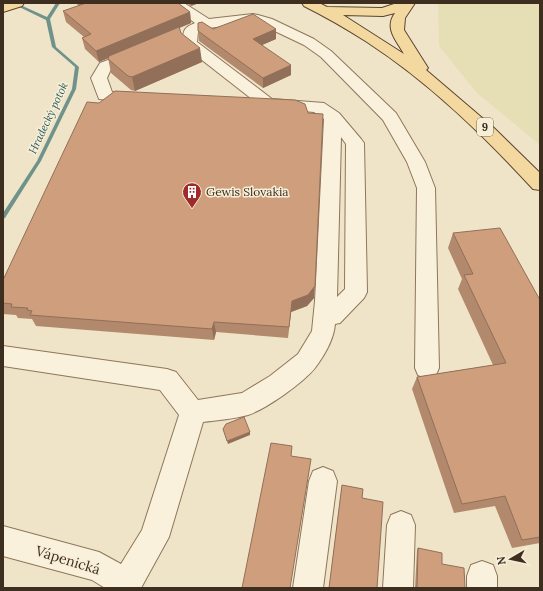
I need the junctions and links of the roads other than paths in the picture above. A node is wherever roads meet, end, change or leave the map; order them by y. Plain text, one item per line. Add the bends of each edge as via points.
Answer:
1 (17, 3) edge
2 (176, 3) edge
3 (309, 3) edge
4 (407, 4) edge
5 (3, 8) edge
6 (324, 10) junction
7 (191, 30) junction
8 (148, 48) edge
9 (424, 76) junction
10 (151, 98) edge
11 (244, 103) edge
12 (268, 104) junction
13 (333, 117) junction
14 (540, 184) edge
15 (325, 316) junction
16 (3, 356) edge
17 (427, 368) dead end
18 (193, 412) junction
19 (323, 481) dead end
20 (401, 525) dead end
21 (3, 541) edge
22 (125, 586) edge
23 (308, 588) edge
24 (398, 588) edge

1 - 5 main road
2 - 7 street
3 - 6 main road, 9
4 - 6 main road, 9 via 383,12 349,13
4 - 9 main road, 9 via 398,18 397,30
6 - 9 main road, 9 via 371,38
7 - 12 street via 189,43
7 - 17 street via 253,18 267,22 309,42 326,54 390,117 416,162 426,188
8 - 10 street via 105,66 98,78 105,96
9 - 14 main road, 9 via 490,132
11 - 12 street
12 - 13 street via 318,107
13 - 15 street
13 - 15 street via 355,143 356,292 332,316
15 - 18 street via 323,333 306,361 279,384 246,404
16 - 18 street via 167,380
18 - 22 street via 154,536
19 - 23 street
20 - 24 street
21 - 22 street, Vápenická via 99,567

